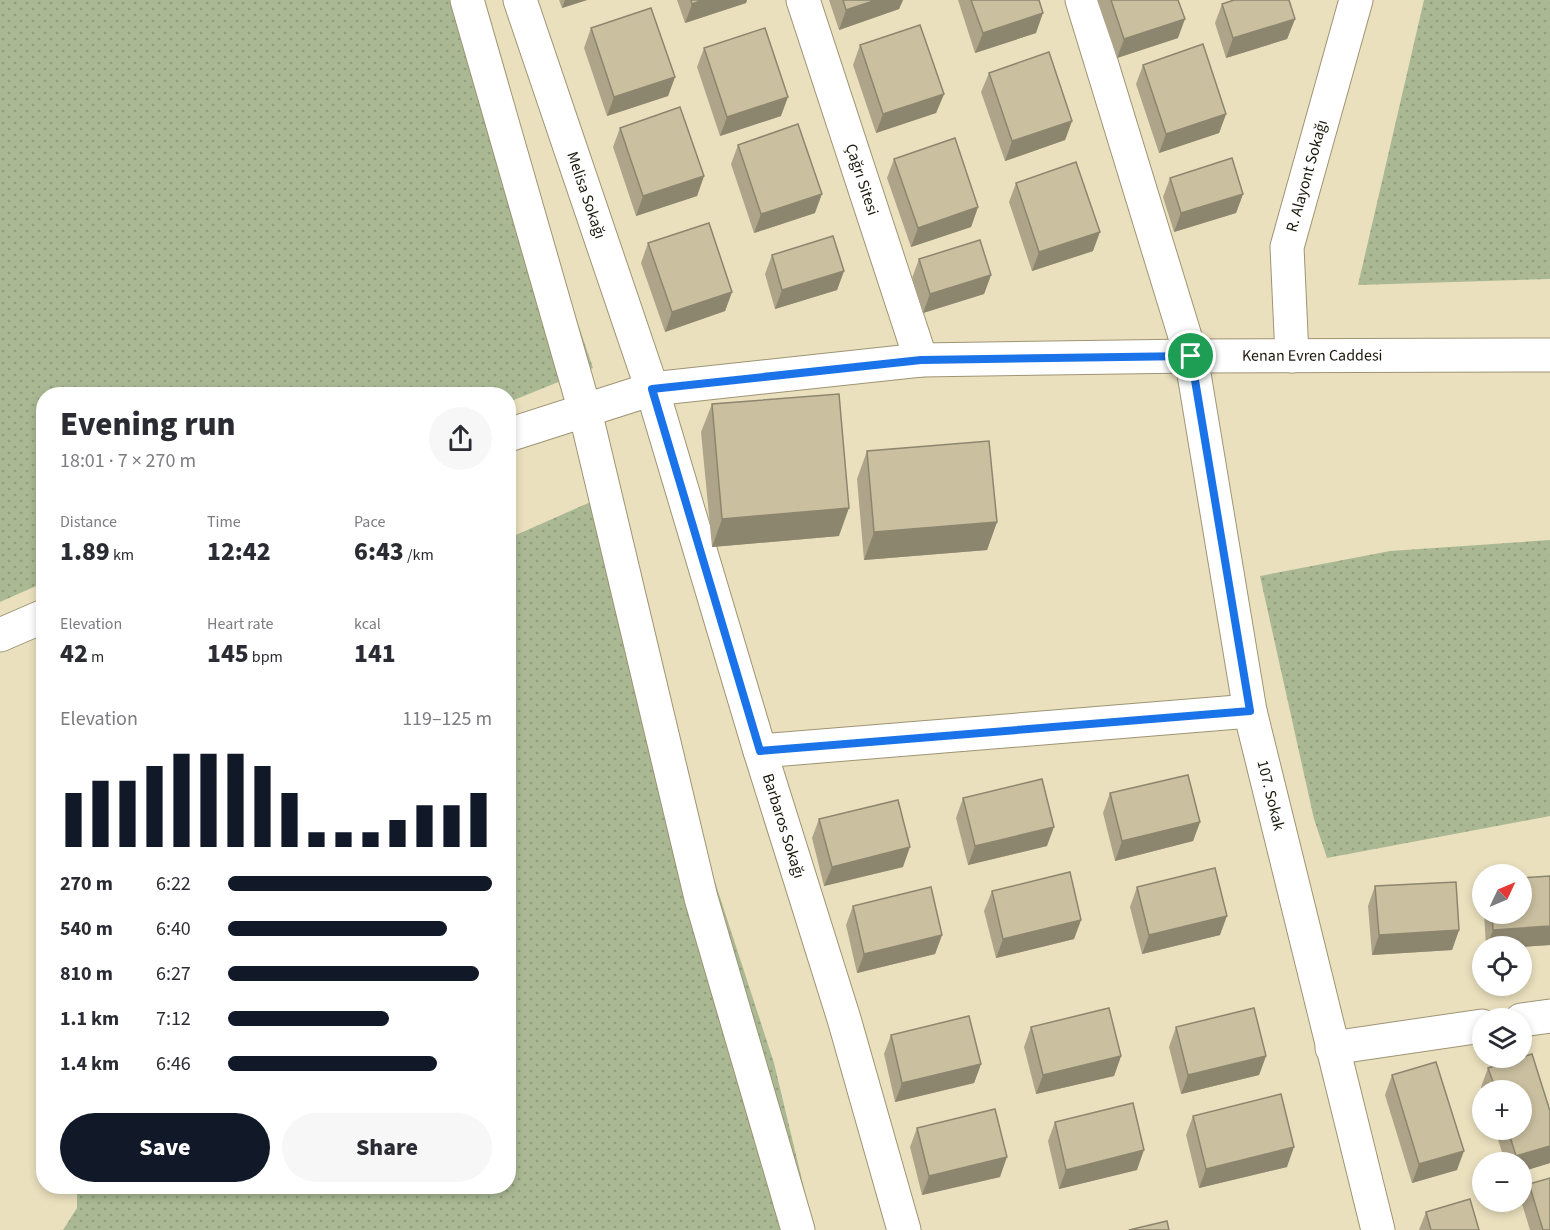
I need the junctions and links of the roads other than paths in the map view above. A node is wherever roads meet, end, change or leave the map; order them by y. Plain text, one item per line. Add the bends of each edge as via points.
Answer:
1 (467, 0) edge
2 (519, 0) edge
3 (803, 0) edge
4 (1082, 0) edge
5 (1356, 0) edge
6 (1550, 355) edge
7 (1191, 356) junction
8 (1292, 356) junction
9 (921, 360) junction
10 (652, 389) junction
11 (585, 411) junction
12 (516, 433) edge
13 (36, 619) edge
14 (0, 635) edge
15 (1250, 711) junction
16 (760, 751) junction
17 (1550, 1016) edge
18 (1532, 1018) edge
19 (1472, 1027) edge
20 (1332, 1048) junction
21 (798, 1230) edge
22 (904, 1230) edge
23 (1378, 1230) edge

1 - 11 street
2 - 10 street, Melisa Sokağı
3 - 9 street, Çağrı Sitesi
4 - 7 street
5 - 8 street, R. Alayont Sokağı via 1287,247
6 - 8 street, Kenan Evren Caddesi
7 - 8 street, Kenan Evren Caddesi
7 - 9 street, Kenan Evren Caddesi
7 - 15 street, 107. Sokak
9 - 10 street, Kenan Evren Caddesi
10 - 11 street, Kenan Evren Caddesi
10 - 16 street, Barbaros Sokağı
11 - 12 street, Kenan Evren Caddesi
11 - 21 street via 701,898
13 - 14 street
15 - 16 street
15 - 20 street, 107. Sokak
16 - 22 street, Barbaros Sokağı via 844,1019
17 - 18 street
19 - 20 street
20 - 23 street, 107. Sokak

